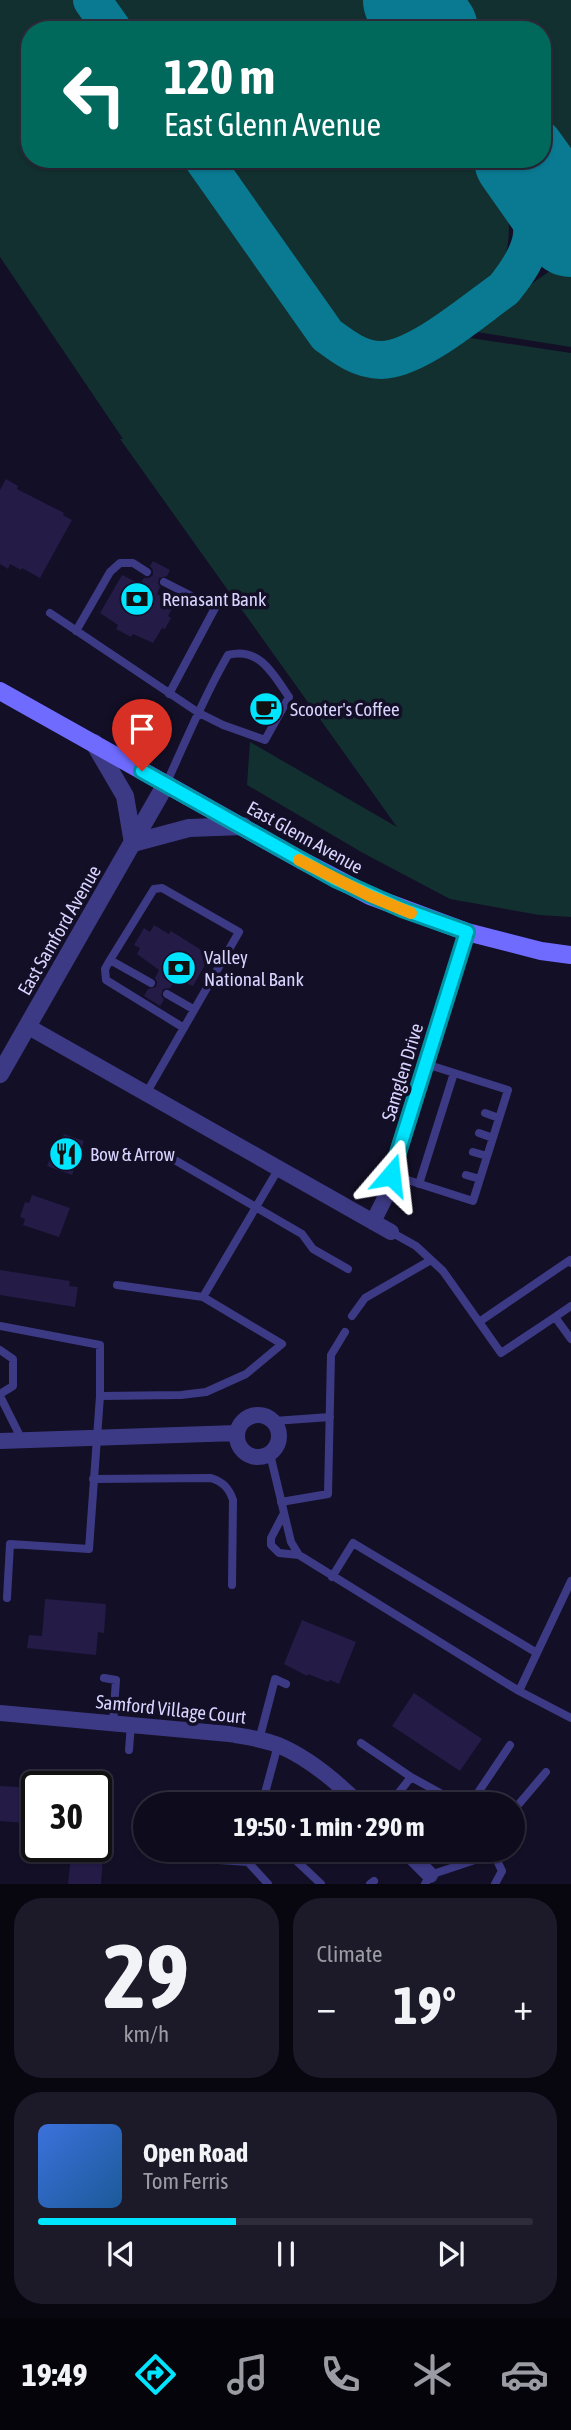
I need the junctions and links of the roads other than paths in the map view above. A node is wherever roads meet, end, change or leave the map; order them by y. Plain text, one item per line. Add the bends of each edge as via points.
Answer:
1 (147, 572) dead end
2 (164, 582) dead end
3 (50, 613) dead end
4 (76, 631) junction
5 (0, 691) edge
6 (169, 694) junction
7 (199, 713) junction
8 (94, 743) junction
9 (166, 784) junction
10 (243, 826) junction
11 (133, 843) junction
12 (467, 932) junction
13 (571, 955) edge
14 (110, 960) junction
15 (151, 983) dead end
16 (167, 993) dead end
17 (193, 1009) junction
18 (27, 1026) junction
19 (184, 1028) junction
20 (426, 1064) junction
21 (454, 1073) junction
22 (0, 1074) edge
23 (147, 1092) junction
24 (485, 1113) dead end
25 (499, 1118) junction
26 (479, 1133) dead end
27 (493, 1138) junction
28 (161, 1152) dead end
29 (472, 1152) dead end
30 (487, 1156) junction
31 (279, 1168) junction
32 (391, 1175) junction
33 (466, 1175) dead end
34 (480, 1179) junction
35 (419, 1184) junction
36 (256, 1206) junction
37 (373, 1222) junction
38 (391, 1232) joint
39 (431, 1260) junction
40 (571, 1263) edge
41 (348, 1269) dead end
42 (117, 1285) dead end
43 (203, 1297) junction
44 (571, 1306) edge
45 (352, 1315) dead end
46 (555, 1317) junction
47 (479, 1322) junction
48 (0, 1326) edge
49 (345, 1332) dead end
50 (571, 1339) edge
51 (0, 1350) edge
52 (0, 1395) edge
53 (100, 1396) junction
54 (330, 1417) junction
55 (274, 1421) junction
56 (237, 1433) junction
57 (96, 1438) junction
58 (22, 1440) junction
59 (0, 1441) edge
60 (270, 1454) junction
61 (93, 1479) junction
62 (281, 1502) junction
63 (284, 1515) junction
64 (299, 1555) junction
65 (332, 1577) junction
66 (571, 1581) edge
67 (232, 1585) dead end
68 (7, 1598) dead end
69 (537, 1653) junction
70 (104, 1678) dead end
71 (286, 1684) dead end
72 (519, 1691) junction
73 (0, 1713) edge
74 (571, 1717) edge
75 (113, 1723) junction
76 (131, 1724) junction
77 (259, 1740) junction
78 (361, 1743) dead end
79 (278, 1745) junction
80 (510, 1745) dead end
81 (129, 1751) dead end
82 (546, 1772) dead end
83 (411, 1777) junction
84 (265, 1792) edge
85 (347, 1792) edge
86 (399, 1792) edge
87 (438, 1792) edge
88 (478, 1792) edge
89 (525, 1797) edge
90 (248, 1862) edge
91 (298, 1862) edge
92 (414, 1862) edge
93 (471, 1862) edge
94 (498, 1862) edge
95 (428, 1880) edge
96 (268, 1884) edge
97 (321, 1884) edge
98 (495, 1884) edge

1 - 4 lane via 133,563 120,563 110,572
2 - 6 lane via 215,608
3 - 4 lane
4 - 6 lane
5 - 8 main road, East Glenn Avenue
6 - 7 lane
7 - 7 lane via 265,740 289,697 260,658 238,653 228,655
7 - 9 lane
8 - 9 main road, East Glenn Avenue
8 - 11 street via 125,796
9 - 10 main road, East Glenn Avenue
9 - 11 street, East Samford Avenue
10 - 11 street via 189,828
10 - 12 main road, East Glenn Avenue via 370,896
11 - 18 street, East Samford Avenue
12 - 13 main road, East Glenn Avenue
12 - 20 street, Samglen Drive
14 - 15 lane
14 - 17 lane via 154,889 162,888 239,932
14 - 19 lane via 106,980
16 - 17 lane
17 - 19 lane
18 - 22 street, East Samford Avenue
18 - 23 street
19 - 23 lane
20 - 21 lane
20 - 32 street, Samglen Drive
21 - 25 lane via 508,1090
21 - 35 lane via 444,1122
23 - 31 street
24 - 25 lane
25 - 27 lane
26 - 27 lane
27 - 30 lane
28 - 36 lane
29 - 30 lane
30 - 34 lane
31 - 36 lane
31 - 37 street
32 - 35 lane
32 - 37 street, Samglen Drive
33 - 34 lane
34 - 35 lane via 473,1201
36 - 41 lane
36 - 43 lane
37 - 38 street
38 - 39 lane
39 - 45 lane via 365,1298
39 - 47 lane
40 - 47 lane via 569,1260
42 - 43 lane
43 - 53 lane via 282,1344 246,1374 206,1392
44 - 46 lane
46 - 47 lane via 501,1353
46 - 50 lane
48 - 53 lane via 100,1345
49 - 54 lane via 331,1355
51 - 52 lane via 13,1359 13,1386
52 - 58 lane
53 - 57 lane
54 - 55 lane
54 - 62 lane via 328,1493
55 - 56 street via 252,1415
55 - 60 street via 280,1439
56 - 57 street
56 - 60 street via 238,1444 247,1455
57 - 58 street
57 - 61 lane
58 - 59 street
60 - 62 lane
61 - 67 lane via 211,1478 221,1482 233,1500
61 - 68 lane via 89,1549 10,1544
62 - 63 lane
63 - 64 lane
63 - 64 lane via 271,1545 279,1553
64 - 65 lane
65 - 69 lane via 353,1543
65 - 72 lane
66 - 69 lane
69 - 72 lane
70 - 75 lane via 116,1680
71 - 77 lane via 275,1679
72 - 74 lane
73 - 75 street, Samford Village Court
75 - 76 street, Samford Village Court
76 - 77 street, Samford Village Court
76 - 81 lane
77 - 79 street, Samford Village Court
78 - 83 lane
79 - 84 lane
79 - 85 street, Samford Village Court
80 - 88 lane
82 - 89 lane
83 - 86 lane
83 - 87 lane
90 - 96 lane
91 - 97 lane
92 - 95 street
93 - 95 lane
94 - 98 lane via 502,1871

